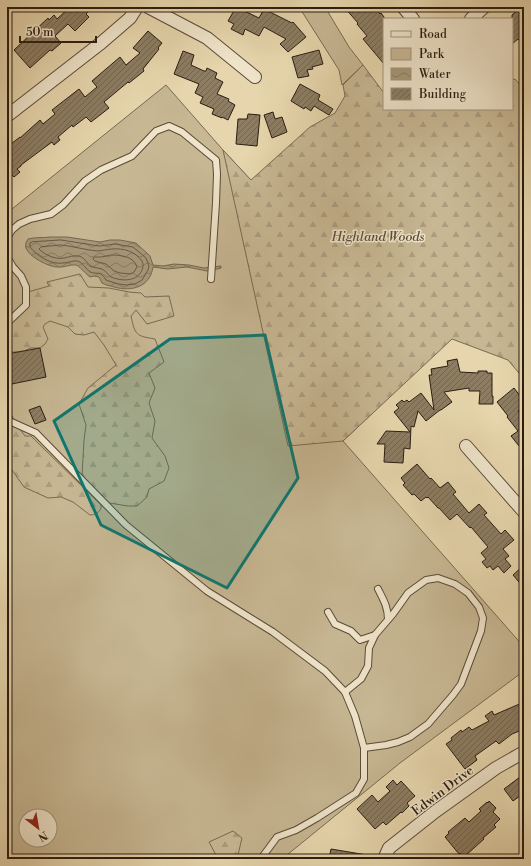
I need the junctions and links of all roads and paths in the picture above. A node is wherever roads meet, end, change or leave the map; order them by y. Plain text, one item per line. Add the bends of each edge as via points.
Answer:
1 (137, 7) edge
2 (148, 7) edge
3 (402, 7) edge
4 (484, 7) edge
5 (412, 18) edge
6 (472, 18) edge
7 (255, 77) dead end
8 (7, 116) edge
9 (7, 238) edge
10 (7, 257) edge
11 (211, 279) dead end
12 (7, 323) edge
13 (7, 420) edge
14 (466, 446) dead end
15 (524, 512) edge
16 (378, 589) dead end
17 (328, 612) dead end
18 (388, 619) junction
19 (375, 635) junction
20 (345, 692) junction
21 (364, 748) junction
22 (524, 752) edge
23 (266, 859) edge
24 (384, 859) edge

1 - 8 street via 130,18 101,43
2 - 7 street via 207,38
3 - 5 street
4 - 6 street
9 - 11 lane via 19,224 51,214 64,205 85,181 101,170 132,156 156,131 169,126 182,132 216,160
10 - 12 lane via 26,286 26,305
13 - 20 lane via 36,433 126,525 207,591 273,632 325,671
14 - 15 street
16 - 18 lane via 386,604
17 - 19 lane via 335,624 360,640
18 - 19 lane
18 - 21 lane via 408,593 426,580 438,578 455,584 468,593 479,607 483,618 481,631 460,684 428,724 398,742
19 - 20 lane via 369,648 368,666 361,679
20 - 21 lane
21 - 23 lane via 364,779 356,793 296,830 277,837 263,856
22 - 24 street, Edwin Drive via 496,768 430,816 389,848

